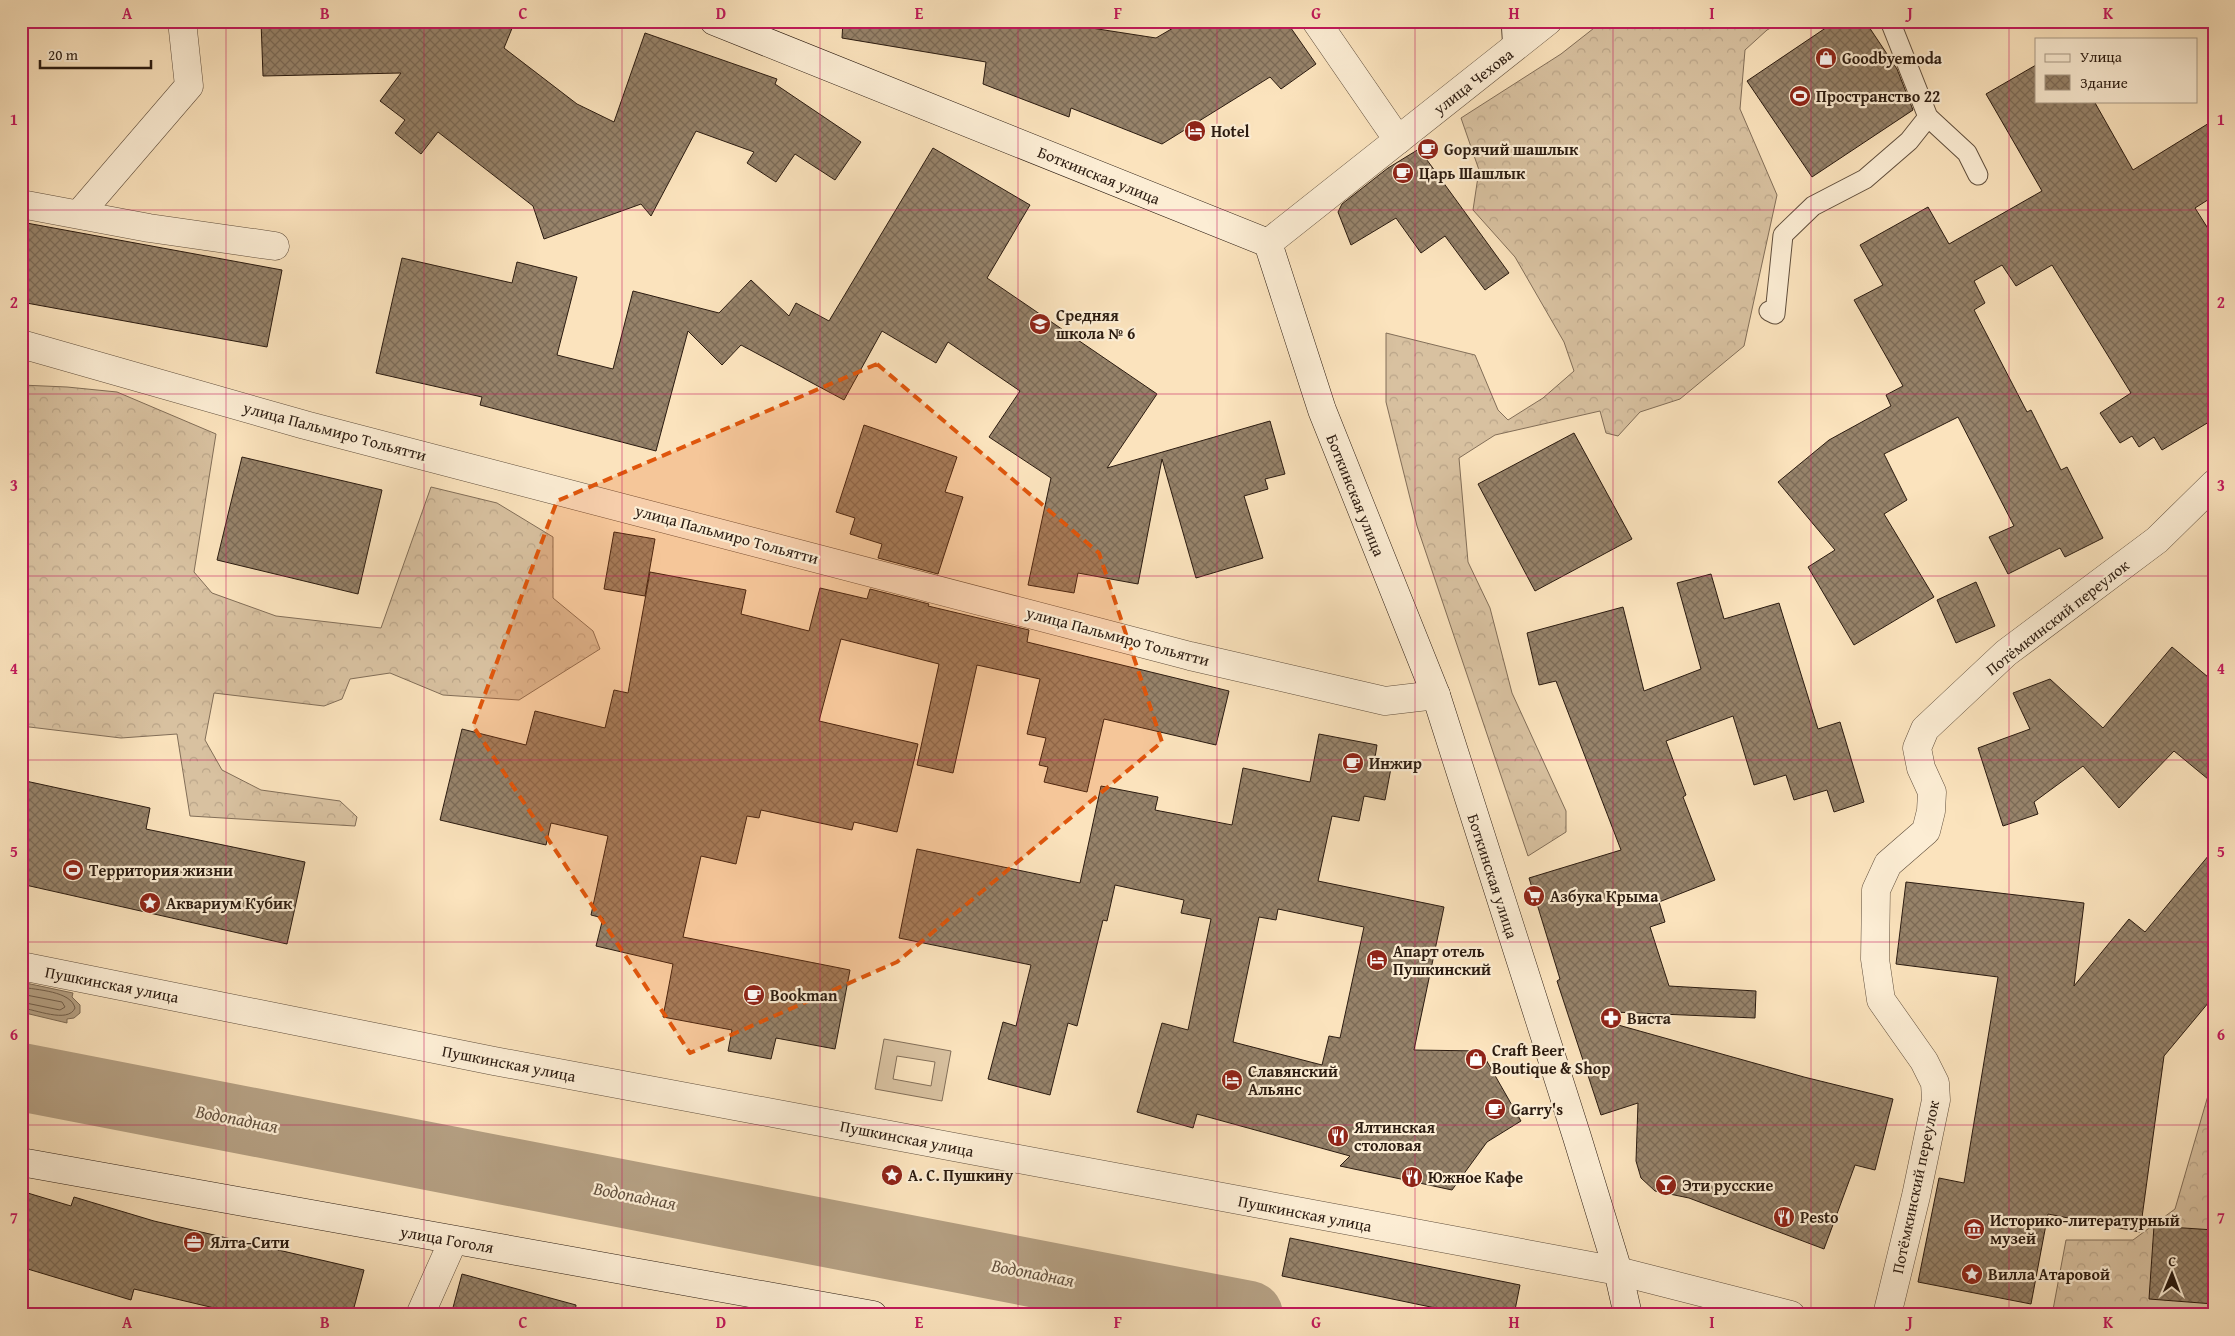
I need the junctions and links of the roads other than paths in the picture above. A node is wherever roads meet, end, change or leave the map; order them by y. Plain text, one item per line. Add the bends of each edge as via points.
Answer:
1 (182, 21) edge
2 (714, 21) edge
3 (1316, 21) edge
4 (1511, 21) edge
5 (1548, 21) edge
6 (1890, 21) edge
7 (1513, 49) junction
8 (1928, 117) junction
9 (1398, 140) junction
10 (1978, 175) dead end
11 (21, 204) edge
12 (79, 214) junction
13 (1268, 243) junction
14 (275, 246) dead end
15 (1769, 311) dead end
16 (21, 344) edge
17 (2214, 484) edge
18 (1436, 695) junction
19 (21, 966) edge
20 (21, 1162) edge
21 (453, 1241) junction
22 (1618, 1271) junction
23 (420, 1315) edge
24 (873, 1315) edge
25 (1628, 1315) edge
26 (1791, 1315) edge
27 (1887, 1315) edge

1 - 12 street via 189,86
2 - 13 street, Боткинская улица
3 - 9 street
4 - 7 lane
5 - 7 street, улица Чехова
6 - 8 lane
7 - 9 street, улица Чехова
8 - 10 lane via 1967,153
8 - 15 lane via 1909,141 1865,179 1813,206 1783,235 1775,314
9 - 13 street, улица Чехова
11 - 12 street
12 - 14 street via 149,228
13 - 18 street, Боткинская улица via 1322,410
16 - 18 street, улица Пальмиро Тольятти via 305,425 1190,656 1385,701
17 - 27 street, Потёмкинский переулок via 2157,540 2006,653 1925,729 1917,748 1920,768 1932,792 1931,811 1926,831 1888,864 1876,890 1875,959 1881,1000 1924,1061 1935,1083 1936,1100
18 - 22 street, Боткинская улица
19 - 22 street, Пушкинская улица via 504,1063
20 - 21 street, улица Гоголя
21 - 23 street
21 - 24 street, улица Гоголя
22 - 25 street, Боткинская улица
22 - 26 street, Пушкинская улица

